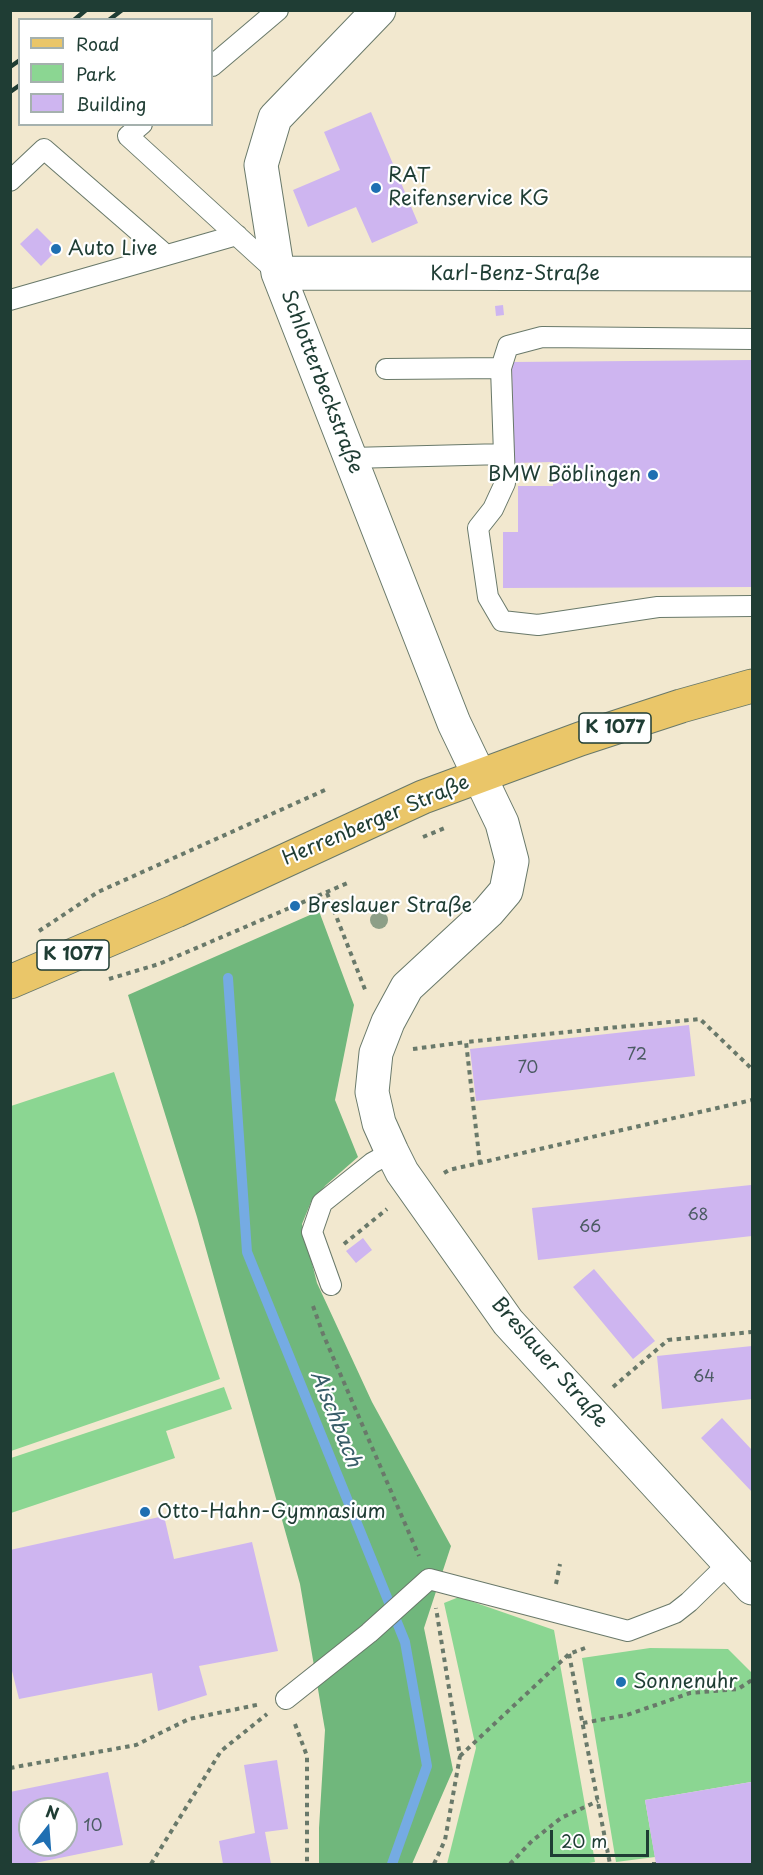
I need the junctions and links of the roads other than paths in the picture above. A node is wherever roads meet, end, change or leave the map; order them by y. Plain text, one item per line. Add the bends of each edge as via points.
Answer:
1 (278, 10) edge
2 (379, 10) edge
3 (213, 65) edge
4 (140, 126) edge
5 (10, 181) edge
6 (237, 235) junction
7 (166, 255) junction
8 (278, 273) junction
9 (753, 274) edge
10 (10, 300) edge
11 (753, 339) edge
12 (501, 368) junction
13 (386, 369) dead end
14 (504, 454) junction
15 (351, 458) junction
16 (753, 606) edge
17 (753, 686) edge
18 (479, 776) junction
19 (10, 982) edge
20 (392, 1152) junction
21 (331, 1285) dead end
22 (730, 1562) junction
23 (753, 1588) edge
24 (286, 1699) road end

1 - 3 lane
2 - 8 street, Schlotterbeckstraße via 275,118 261,165
4 - 6 lane via 128,136
5 - 7 lane via 44,149
6 - 7 lane
6 - 8 lane
7 - 10 lane
8 - 9 street, Karl-Benz-Straße
8 - 15 street, Schlotterbeckstraße
11 - 12 lane via 542,337 508,346
12 - 13 lane
12 - 14 lane
14 - 15 lane
14 - 16 lane via 505,483 493,509 478,528 488,597 502,621 538,625 658,607
15 - 18 street, Schlotterbeckstraße via 454,723
17 - 18 main road, Herrenberger Straße / K 1077 via 580,739
18 - 19 main road, Herrenberger Straße / K 1077 via 380,816
18 - 20 street, Breslauer Straße via 507,838 512,861 506,891 407,987 388,1022 376,1053 372,1092 379,1123
20 - 21 lane via 322,1203 312,1232
20 - 22 street, Breslauer Straße via 507,1322
22 - 23 street, Breslauer Straße
22 - 24 lane via 675,1613 628,1631 429,1579

